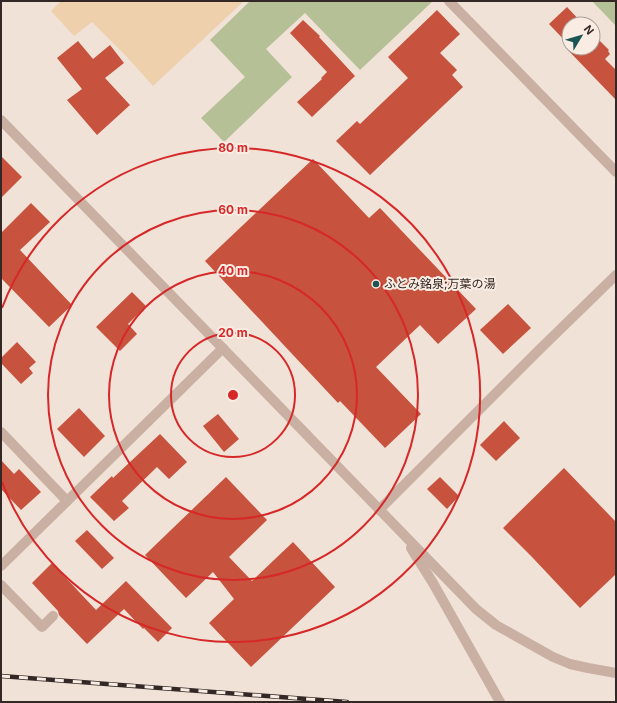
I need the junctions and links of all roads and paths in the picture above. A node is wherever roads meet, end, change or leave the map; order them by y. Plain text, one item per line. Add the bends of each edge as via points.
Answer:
1 (449, 1) edge
2 (1, 120) edge
3 (616, 172) edge
4 (616, 275) edge
5 (223, 348) junction
6 (1, 432) edge
7 (67, 501) junction
8 (379, 510) junction
9 (397, 528) junction
10 (1, 566) edge
11 (1, 585) edge
12 (53, 616) dead end
13 (616, 673) edge
14 (500, 702) edge

1 - 3 street
2 - 5 street
4 - 8 street
5 - 7 street
5 - 8 street
6 - 7 street
7 - 10 street
8 - 9 street
9 - 13 street via 476,609 496,625 570,664
9 - 14 street via 433,583
11 - 12 street via 42,627

